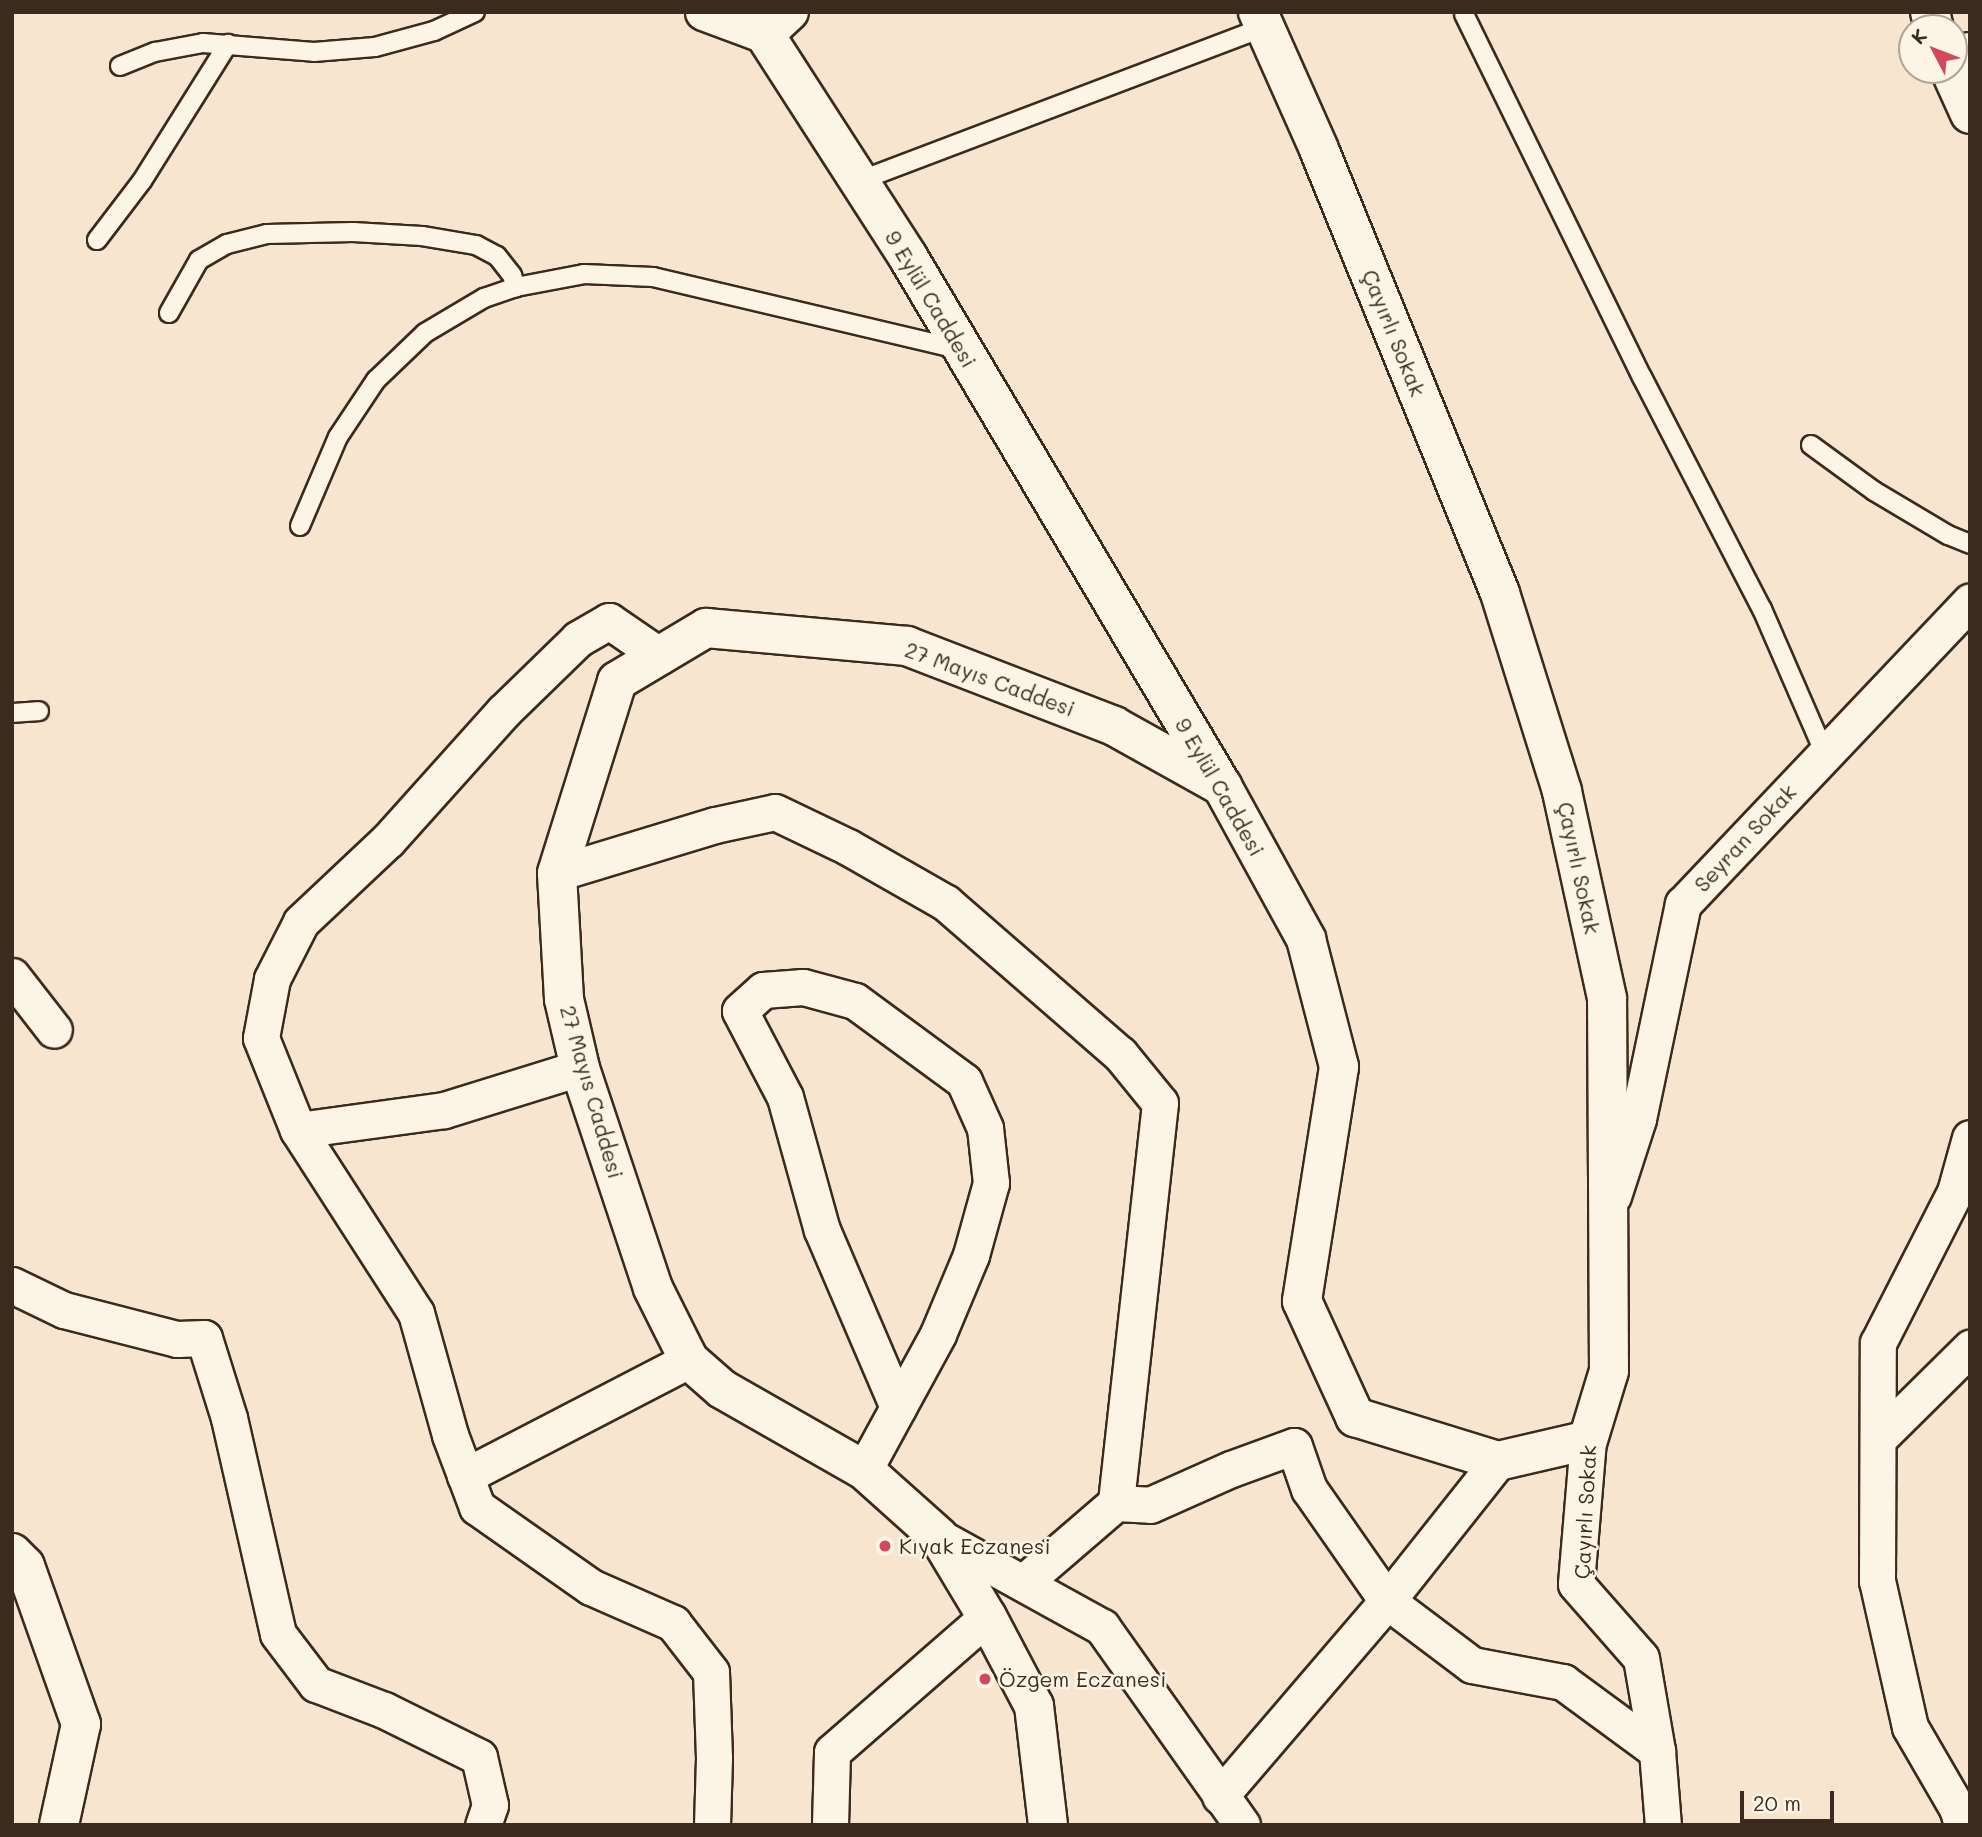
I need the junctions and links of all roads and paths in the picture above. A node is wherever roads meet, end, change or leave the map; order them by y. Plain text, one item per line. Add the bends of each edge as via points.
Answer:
1 (475, 12) edge
2 (703, 12) edge
3 (1464, 14) dead end
4 (765, 20) edge
5 (1261, 20) edge
6 (228, 44) junction
7 (120, 66) dead end
8 (1956, 84) edge
9 (1970, 114) edge
10 (859, 181) junction
11 (97, 240) dead end
12 (516, 287) junction
13 (169, 313) dead end
14 (961, 350) junction
15 (1811, 445) dead end
16 (300, 526) dead end
17 (1970, 544) edge
18 (1970, 602) edge
19 (660, 656) junction
20 (39, 711) dead end
21 (12, 713) edge
22 (1825, 754) junction
23 (1222, 786) junction
24 (557, 873) junction
25 (12, 976) edge
26 (54, 1030) dead end
27 (580, 1068) junction
28 (298, 1130) junction
29 (1970, 1138) edge
30 (1607, 1214) junction
31 (12, 1285) edge
32 (1970, 1348) edge
33 (689, 1360) junction
34 (898, 1407) junction
35 (1880, 1437) junction
36 (1588, 1440) junction
37 (1498, 1461) junction
38 (864, 1470) junction
39 (465, 1476) junction
40 (1116, 1503) junction
41 (939, 1537) junction
42 (12, 1553) edge
43 (1024, 1582) junction
44 (1387, 1601) junction
45 (987, 1617) junction
46 (1657, 1751) junction
47 (1220, 1796) junction
48 (1963, 1805) edge
49 (59, 1825) edge
50 (483, 1825) edge
51 (712, 1825) edge
52 (830, 1825) edge
53 (1048, 1825) edge
54 (1242, 1825) edge
55 (1663, 1825) edge

1 - 6 lane via 434,31 375,47 314,52
2 - 4 street
3 - 22 lane via 1762,609
4 - 10 street, 9 Eylül Caddesi
5 - 10 lane
5 - 30 street, Çayırlı Sokak via 1319,149 1500,593 1562,791 1606,999
6 - 7 lane via 179,46
6 - 11 lane via 142,181
8 - 9 street
10 - 14 street, 9 Eylül Caddesi
12 - 13 lane via 498,256 476,245 353,232 267,234 227,244 199,261
12 - 14 lane via 584,274 653,278
12 - 16 lane via 435,326 376,380 338,437
14 - 23 street, 9 Eylül Caddesi
15 - 17 lane via 1885,498
18 - 22 street, Seyran Sokak
19 - 23 street, 27 Mayıs Caddesi via 706,628 906,646 1114,726
19 - 24 street, 27 Mayıs Caddesi via 617,681
19 - 28 street via 609,621 578,639 503,712 388,840 300,922 272,979 261,1038
20 - 21 lane
22 - 30 street, Seyran Sokak via 1683,904 1638,1119
23 - 37 street, 9 Eylül Caddesi via 1306,939 1339,1067 1302,1301 1355,1417
24 - 27 street, 27 Mayıs Caddesi via 564,999
24 - 40 street via 715,825 775,812 946,903 1120,1054 1160,1103
25 - 26 street
27 - 28 street via 444,1110
27 - 33 street, 27 Mayıs Caddesi via 653,1288
28 - 39 street via 416,1313
29 - 35 street via 1955,1192 1878,1343
30 - 36 street, Çayırlı Sokak via 1609,1371
31 - 50 street via 76,1313 177,1339 204,1338 229,1418 278,1634 316,1684 384,1710 479,1757 491,1805
32 - 35 street
33 - 38 street, 27 Mayıs Caddesi via 722,1388
33 - 39 street
34 - 34 street via 938,1334 971,1255 991,1183 985,1128 964,1081 855,1001 803,987 763,990 740,1012 785,1097 822,1230
34 - 38 street
35 - 48 street via 1877,1581 1910,1727
36 - 37 street
36 - 46 street, Çayırlı Sokak via 1576,1584 1641,1658
37 - 44 street
38 - 41 street, 27 Mayıs Caddesi
39 - 51 street via 477,1507 592,1587 673,1623 711,1672
40 - 43 street
40 - 44 street via 1150,1504 1294,1447 1309,1489
41 - 43 street
41 - 45 street, 27 Mayıs Caddesi
42 - 49 street via 25,1566 81,1724
43 - 47 street via 1102,1627
44 - 46 street via 1472,1665 1563,1682
44 - 47 street
45 - 52 street via 832,1752
45 - 53 street, 27 Mayıs Caddesi via 1034,1706
46 - 55 street, Çayırlı Sokak
47 - 54 street

